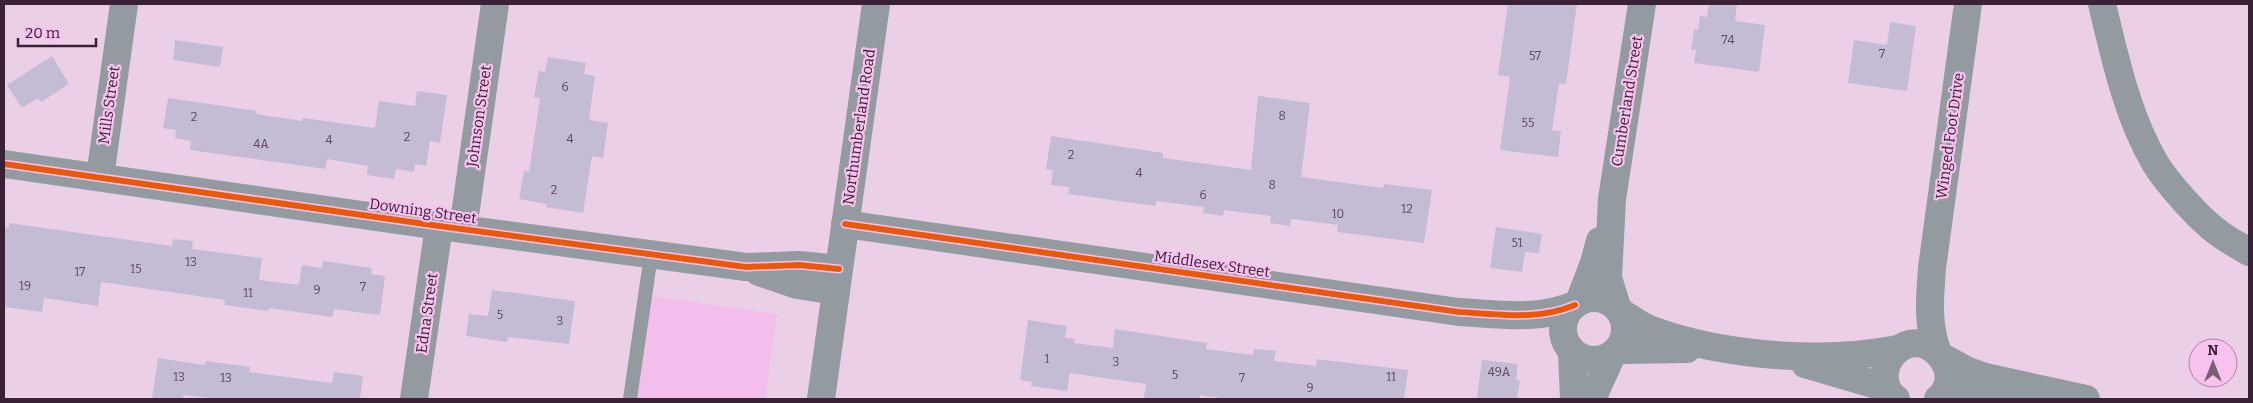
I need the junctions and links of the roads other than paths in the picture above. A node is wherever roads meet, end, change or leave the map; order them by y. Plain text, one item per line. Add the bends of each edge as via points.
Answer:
1 (124, 4) edge
2 (495, 4) edge
3 (876, 4) edge
4 (1642, 4) edge
5 (1968, 4) edge
6 (2102, 4) edge
7 (4, 164) edge
8 (100, 177) junction
9 (1612, 199) junction
10 (846, 224) junction
11 (451, 228) junction
12 (2249, 252) edge
13 (651, 255) junction
14 (1932, 268) junction
15 (838, 280) junction
16 (1577, 303) junction
17 (1618, 309) junction
18 (1459, 312) junction
19 (1719, 347) junction
20 (1569, 348) junction
21 (1900, 348) junction
22 (1614, 353) junction
23 (1940, 354) junction
24 (1782, 356) junction
25 (1892, 396) edge
26 (414, 399) edge
27 (630, 399) edge
28 (821, 399) edge
29 (1574, 399) edge
30 (1592, 399) edge
31 (1938, 399) edge
32 (1944, 399) edge
33 (2083, 399) edge

1 - 8 street, Mills Street
2 - 11 street, Johnson Street
3 - 10 street, Northumberland Road
4 - 9 street, Cumberland Street
5 - 14 street, Winged Foot Drive
6 - 12 street via 2118,71 2136,124 2156,165 2218,233
7 - 8 street, Downing Street
8 - 11 street, Downing Street
9 - 16 street, Cumberland Street via 1594,263
9 - 17 street, Cumberland Street via 1608,278
10 - 15 street, Northumberland Road
10 - 18 street, Middlesex Street
11 - 13 street, Downing Street
11 - 26 street, Edna Street
13 - 15 street, Downing Street via 746,267 800,265
13 - 27 lane
14 - 21 street, Winged Foot Drive via 1911,334
14 - 23 street, Winged Foot Drive via 1930,327
15 - 28 street, Northumberland Road
16 - 17 street via 1599,298
16 - 18 street, Middlesex Street via 1543,315
16 - 20 street via 1565,318 1563,335
17 - 19 street via 1647,328
17 - 22 street via 1626,330 1624,341
18 - 20 street, Middlesex Street via 1552,337
19 - 22 street
19 - 24 street
20 - 22 street via 1581,358 1591,361
20 - 29 street
21 - 23 street via 1918,343
21 - 24 street via 1850,355
21 - 25 street, Winged Foot Drive via 1890,357 1884,378
22 - 30 street
23 - 31 street, Winged Foot Drive via 1949,378
23 - 33 street via 1985,377
24 - 25 street
32 - 33 street via 1964,396

